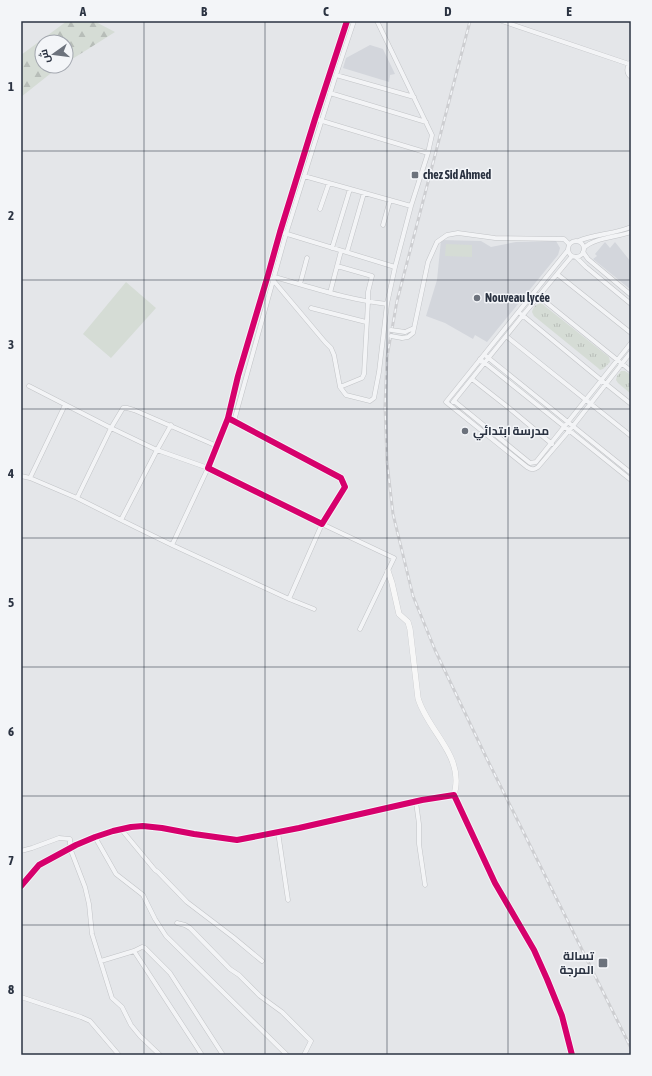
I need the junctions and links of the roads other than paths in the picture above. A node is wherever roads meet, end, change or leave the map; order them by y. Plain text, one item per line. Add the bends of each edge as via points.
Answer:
1 (347, 21) edge
2 (354, 21) edge
3 (376, 21) edge
4 (502, 21) edge
5 (337, 53) junction
6 (342, 56) junction
7 (630, 63) edge
8 (336, 75) junction
9 (631, 78) edge
10 (330, 93) junction
11 (414, 97) junction
12 (315, 119) junction
13 (321, 121) junction
14 (426, 122) junction
15 (428, 153) junction
16 (304, 176) junction
17 (329, 183) junction
18 (350, 189) junction
19 (364, 193) junction
20 (390, 200) junction
21 (411, 206) junction
22 (320, 208) dead end
23 (383, 225) dead end
24 (631, 227) edge
25 (280, 232) junction
26 (631, 232) edge
27 (286, 234) junction
28 (578, 241) junction
29 (570, 244) junction
30 (332, 248) junction
31 (568, 250) junction
32 (583, 250) junction
33 (342, 251) junction
34 (347, 252) junction
35 (574, 256) junction
36 (307, 258) dead end
37 (337, 266) junction
38 (395, 267) junction
39 (557, 274) junction
40 (268, 275) junction
41 (274, 279) junction
42 (300, 284) junction
43 (330, 293) junction
44 (534, 293) junction
45 (631, 295) edge
46 (538, 296) junction
47 (368, 302) junction
48 (386, 304) junction
49 (631, 304) edge
50 (311, 308) dead end
51 (518, 312) junction
52 (523, 315) junction
53 (366, 322) junction
54 (384, 328) junction
55 (414, 328) junction
56 (631, 333) edge
57 (383, 335) junction
58 (506, 336) junction
59 (631, 343) edge
60 (631, 352) edge
61 (484, 354) junction
62 (488, 358) junction
63 (480, 359) junction
64 (617, 360) junction
65 (485, 362) junction
66 (622, 364) junction
67 (631, 371) edge
68 (611, 377) junction
69 (472, 379) junction
70 (601, 380) junction
71 (606, 384) junction
72 (29, 386) dead end
73 (340, 387) junction
74 (586, 400) junction
75 (454, 401) junction
76 (591, 403) junction
77 (631, 404) edge
78 (65, 405) junction
79 (451, 406) junction
80 (228, 418) junction
81 (234, 421) junction
82 (566, 424) junction
83 (171, 425) junction
84 (573, 426) junction
85 (112, 428) junction
86 (569, 430) junction
87 (631, 436) edge
88 (551, 443) junction
89 (217, 446) junction
90 (556, 447) junction
91 (157, 450) junction
92 (208, 468) junction
93 (631, 473) edge
94 (21, 476) edge
95 (30, 478) junction
96 (631, 480) edge
97 (77, 498) junction
98 (121, 520) junction
99 (322, 524) junction
100 (172, 545) junction
101 (388, 571) junction
102 (289, 599) junction
103 (314, 609) dead end
104 (360, 629) dead end
105 (454, 795) junction
106 (416, 802) junction
107 (122, 829) junction
108 (278, 832) junction
109 (95, 837) junction
110 (70, 848) junction
111 (21, 851) edge
112 (21, 886) edge
113 (425, 886) dead end
114 (288, 900) dead end
115 (177, 923) dead end
116 (134, 951) junction
117 (101, 961) junction
118 (262, 961) dead end
119 (21, 997) edge
120 (119, 1055) edge
121 (160, 1055) edge
122 (202, 1055) edge
123 (223, 1055) edge
124 (287, 1055) edge
125 (304, 1055) edge
126 (572, 1055) edge

1 - 5 street
2 - 6 street
3 - 11 street
4 - 7 street
5 - 6 street
5 - 12 street
6 - 8 street
7 - 9 street via 627,70
8 - 10 street
8 - 11 street
10 - 13 street
10 - 14 street
11 - 14 street
12 - 13 street
12 - 25 street
13 - 15 street
13 - 16 street
14 - 15 street via 432,135
15 - 21 street
16 - 17 street
16 - 27 street
17 - 18 street
17 - 22 street
18 - 19 street
18 - 30 street
19 - 20 street
19 - 34 street
20 - 21 street
20 - 23 street
21 - 38 street
24 - 28 street
25 - 27 street
25 - 40 street
26 - 32 street via 598,241
27 - 30 street
27 - 41 street
28 - 29 street
28 - 32 street via 582,244
29 - 31 street
29 - 55 street via 564,239 495,238 458,233 447,235 437,242 428,262
30 - 33 street
31 - 35 street
31 - 44 street
32 - 35 street via 580,255
32 - 45 street via 588,259
33 - 34 street
33 - 37 street
34 - 38 street
35 - 39 street
35 - 49 street
36 - 42 street
37 - 43 street
37 - 47 street via 372,276
38 - 48 street
39 - 46 street
39 - 56 street
40 - 41 street
40 - 80 street
41 - 42 street
41 - 73 street via 331,348
41 - 81 street
42 - 43 street
43 - 47 street
44 - 46 street
44 - 51 street
46 - 52 street
46 - 64 street
47 - 48 street
47 - 53 street
48 - 54 street
50 - 53 street
51 - 52 street
51 - 61 street
52 - 58 street
52 - 70 street
53 - 73 street via 364,374 362,378
54 - 55 street, bridge via 405,332
54 - 57 street
55 - 57 street, bridge via 408,337
57 - 73 street via 374,398 370,400 346,395
58 - 62 street
58 - 74 street
59 - 64 street
60 - 66 street
61 - 62 street
61 - 63 street
62 - 65 street
62 - 82 street
63 - 65 street
63 - 79 street via 446,402
64 - 66 street
64 - 70 street
65 - 69 street
65 - 82 street
66 - 67 street
66 - 68 street
68 - 70 street
68 - 71 street
69 - 75 street
69 - 88 street
70 - 71 street
70 - 74 street
71 - 76 street
71 - 77 street
72 - 78 street
74 - 76 street
74 - 82 street
75 - 79 street
75 - 88 street via 530,463 536,462
76 - 84 street
76 - 87 street
78 - 85 street
78 - 95 street
79 - 90 street via 532,469 538,467
80 - 81 street
80 - 89 street
81 - 99 street via 341,478 345,487
82 - 84 street
82 - 86 street
82 - 88 street
83 - 85 street via 123,408
83 - 89 street
83 - 91 street
84 - 86 street
84 - 93 street
85 - 91 street
85 - 97 street
86 - 90 street
86 - 96 street
88 - 90 street
89 - 92 street
91 - 92 street
91 - 98 street
92 - 99 street
92 - 100 street
94 - 95 street
95 - 97 street
97 - 98 street
98 - 100 street
99 - 101 street via 394,558
99 - 102 street
100 - 102 street
101 - 104 street
101 - 105 street via 400,614 408,622 410,629 421,708 454,764
102 - 103 street
105 - 106 street
105 - 126 street via 495,883 534,950 562,1016
106 - 108 street
106 - 113 street
107 - 108 street via 143,826 237,840
107 - 109 street
107 - 118 street via 155,870 187,902
108 - 114 street
109 - 110 street
109 - 124 street via 116,874 144,895 166,936
110 - 111 street via 70,839 59,838
110 - 112 street via 39,865
110 - 117 street via 85,887 92,934
115 - 125 street via 190,928 230,969 282,1012 311,1041
116 - 117 street
116 - 122 street
116 - 123 street via 145,948 170,973
117 - 121 street via 112,998 122,1008 146,1044
119 - 120 street via 90,1021

